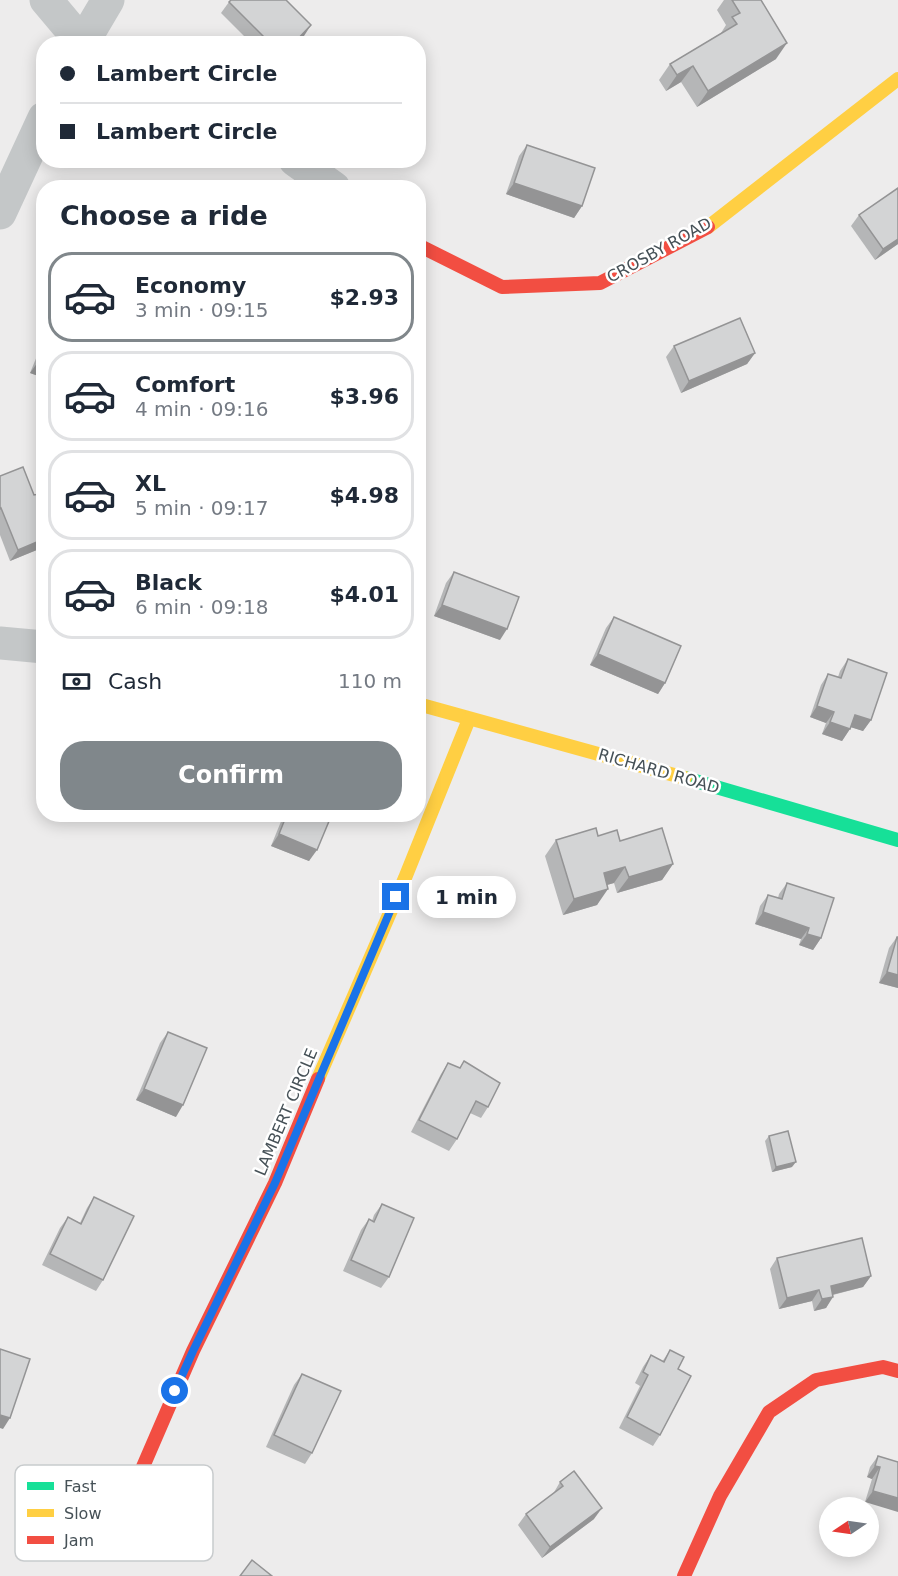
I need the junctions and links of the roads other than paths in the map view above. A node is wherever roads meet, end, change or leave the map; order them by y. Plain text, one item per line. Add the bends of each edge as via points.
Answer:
1 (46, 0) edge
2 (108, 0) edge
3 (75, 36) edge
4 (87, 36) edge
5 (898, 79) edge
6 (36, 134) edge
7 (306, 168) edge
8 (323, 180) edge
9 (0, 213) edge
10 (426, 248) edge
11 (0, 644) edge
12 (36, 646) edge
13 (426, 706) edge
14 (469, 719) junction
15 (898, 840) edge
16 (898, 1371) edge
17 (144, 1465) edge
18 (684, 1576) edge

1 - 3 street
2 - 4 street
5 - 10 street, CROSBY ROAD via 705,228 600,283 502,287
6 - 9 street
7 - 8 street
11 - 12 street
13 - 14 street, RICHARD ROAD
14 - 15 street, RICHARD ROAD
14 - 17 street, LAMBERT CIRCLE via 275,1183 193,1351
16 - 18 street via 884,1367 816,1380 769,1412 720,1496

